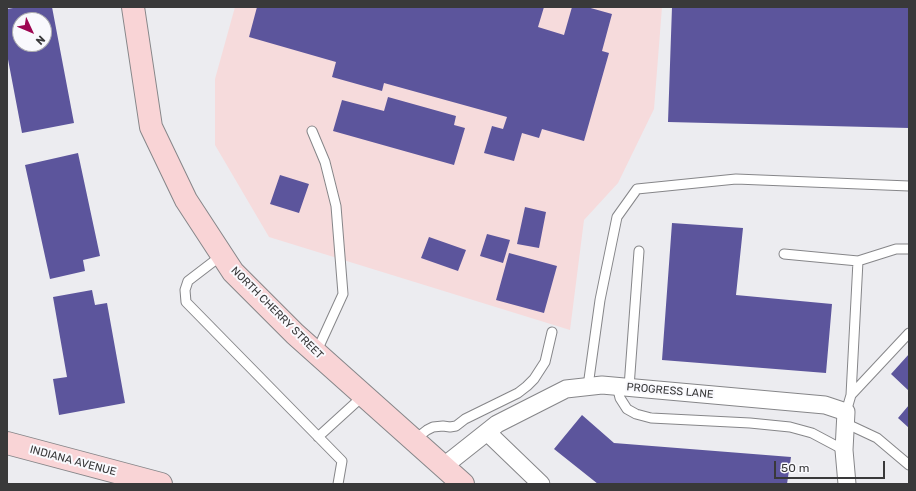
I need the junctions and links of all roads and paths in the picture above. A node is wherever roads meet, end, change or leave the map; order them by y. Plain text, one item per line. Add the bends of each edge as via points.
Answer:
1 (133, 7) edge
2 (312, 132) dead end
3 (909, 186) edge
4 (909, 249) edge
5 (639, 251) dead end
6 (784, 254) dead end
7 (222, 255) junction
8 (858, 261) junction
9 (552, 332) dead end
10 (909, 333) edge
11 (316, 353) junction
12 (588, 386) junction
13 (623, 387) junction
14 (851, 395) junction
15 (363, 396) junction
16 (846, 417) junction
17 (486, 432) junction
18 (318, 437) junction
19 (413, 441) junction
20 (7, 443) edge
21 (844, 450) junction
22 (909, 465) edge
23 (444, 466) junction
24 (155, 483) edge
25 (338, 484) edge
26 (463, 484) edge
27 (541, 484) edge
28 (847, 484) edge

1 - 7 main road, NORTH CHERRY STREET via 151,127 186,200
2 - 11 lane via 325,162 336,206 343,294
3 - 12 lane via 736,179 637,189 617,217 600,300
4 - 8 lane via 896,249
5 - 13 lane
6 - 8 lane
7 - 11 main road, NORTH CHERRY STREET via 233,272
7 - 18 lane via 188,281 185,290 186,302
8 - 14 lane
9 - 19 lane via 545,362 527,386 456,426 433,427
10 - 14 lane
11 - 15 main road, NORTH CHERRY STREET
12 - 13 street, PROGRESS LANE
12 - 17 street, PROGRESS LANE via 566,389
13 - 16 street, PROGRESS LANE via 825,405
13 - 21 lane via 620,398 627,409 636,414 651,418 790,427 812,434
14 - 16 lane
15 - 18 lane
15 - 19 main road, NORTH CHERRY STREET
16 - 21 street
16 - 22 lane via 877,438
17 - 23 street, PROGRESS LANE
17 - 27 street
18 - 25 lane via 342,461
19 - 23 main road, NORTH CHERRY STREET
20 - 24 main road, INDIANA AVENUE
21 - 28 street
23 - 26 main road, NORTH CHERRY STREET

